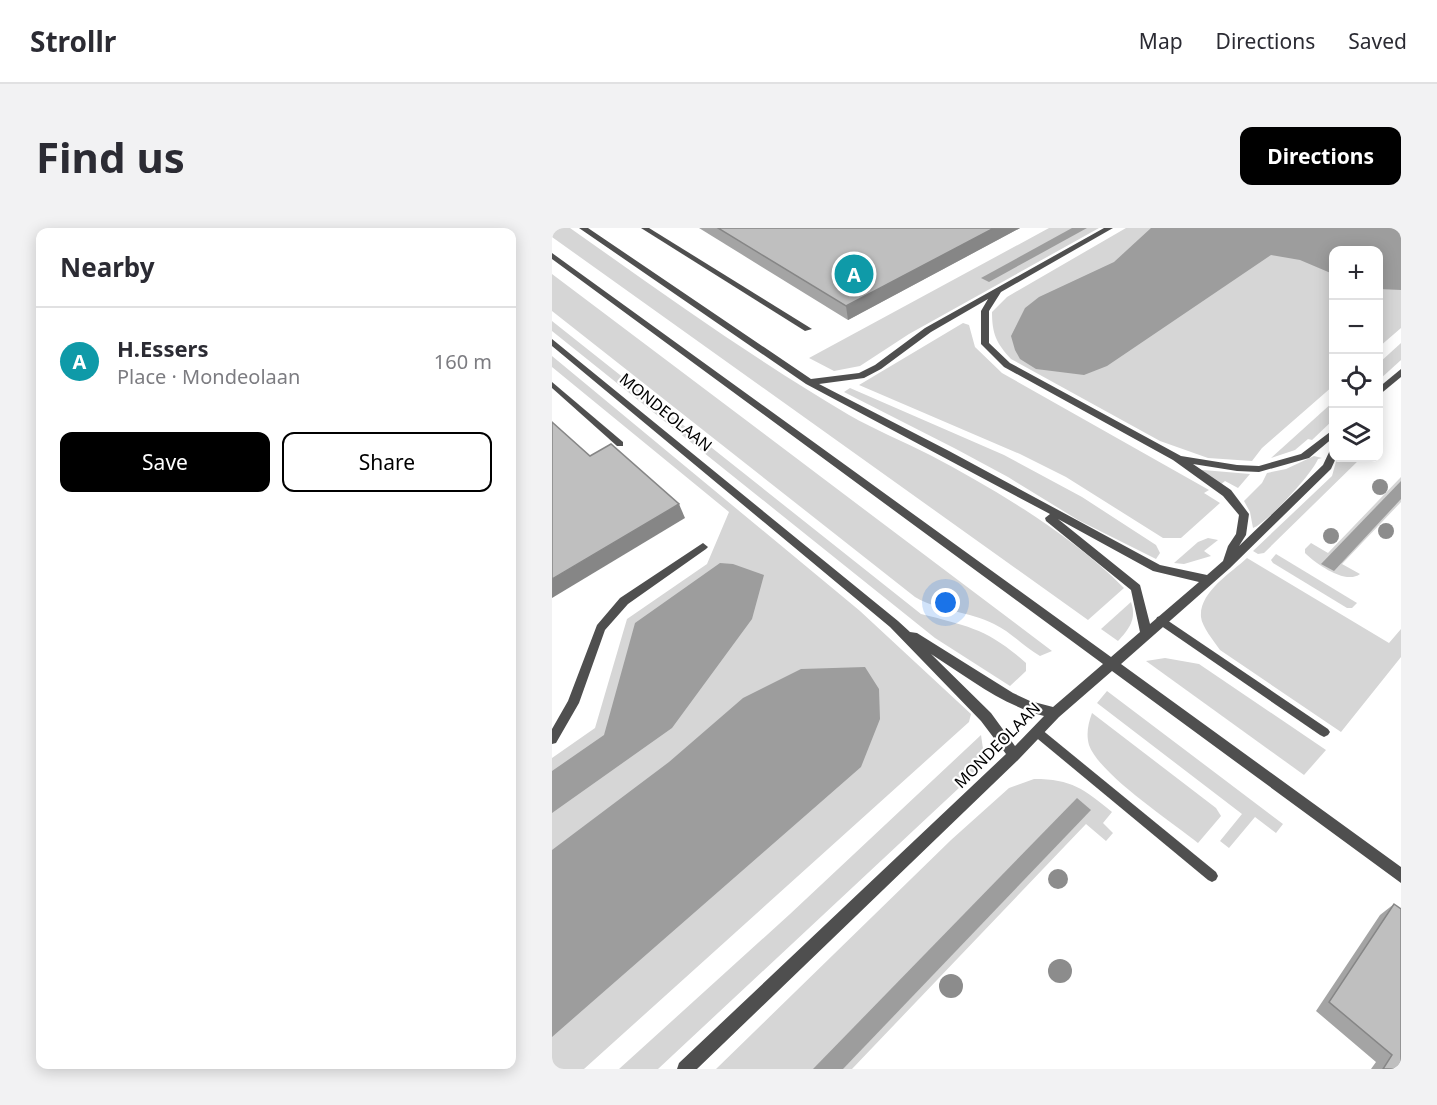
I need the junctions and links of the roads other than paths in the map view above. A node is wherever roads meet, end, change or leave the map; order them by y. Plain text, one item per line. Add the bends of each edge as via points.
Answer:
1 (583, 228) edge
2 (644, 228) edge
3 (1109, 228) edge
4 (552, 255) edge
5 (999, 289) junction
6 (808, 329) dead end
7 (552, 342) edge
8 (1401, 372) edge
9 (809, 382) junction
10 (552, 384) edge
11 (1383, 388) edge
12 (1329, 436) edge
13 (620, 444) dead end
14 (1177, 458) junction
15 (1329, 462) edge
16 (1023, 497) junction
17 (703, 547) dead end
18 (1226, 565) junction
19 (1208, 580) junction
20 (1161, 620) junction
21 (894, 624) junction
22 (1146, 633) junction
23 (1110, 663) junction
24 (1055, 713) junction
25 (1036, 732) junction
26 (1324, 732) dead end
27 (552, 739) edge
28 (1014, 755) junction
29 (1212, 876) dead end
30 (1401, 876) edge
31 (685, 1069) edge

1 - 9 street
2 - 6 lane
3 - 5 street
4 - 23 street
5 - 9 street via 928,330 861,376
5 - 14 street via 985,311 986,344 1006,365
7 - 21 street, MONDEOLAAN
8 - 11 street
9 - 16 street
10 - 13 lane
12 - 14 street via 1305,456 1259,469
14 - 18 street via 1227,493 1244,514 1241,535
15 - 18 street, MONDEOLAAN
16 - 19 street via 1157,568
16 - 22 street via 1136,588
17 - 27 lane via 624,601 601,628 573,703
18 - 19 street, MONDEOLAAN
19 - 20 street, MONDEOLAAN
20 - 22 street, MONDEOLAAN
20 - 26 lane
21 - 24 street via 1009,697
21 - 28 street via 986,717
22 - 23 street, MONDEOLAAN
23 - 24 street, MONDEOLAAN
23 - 30 street
24 - 25 street, MONDEOLAAN
25 - 28 street, MONDEOLAAN
25 - 29 lane
28 - 31 street, MONDEOLAAN

